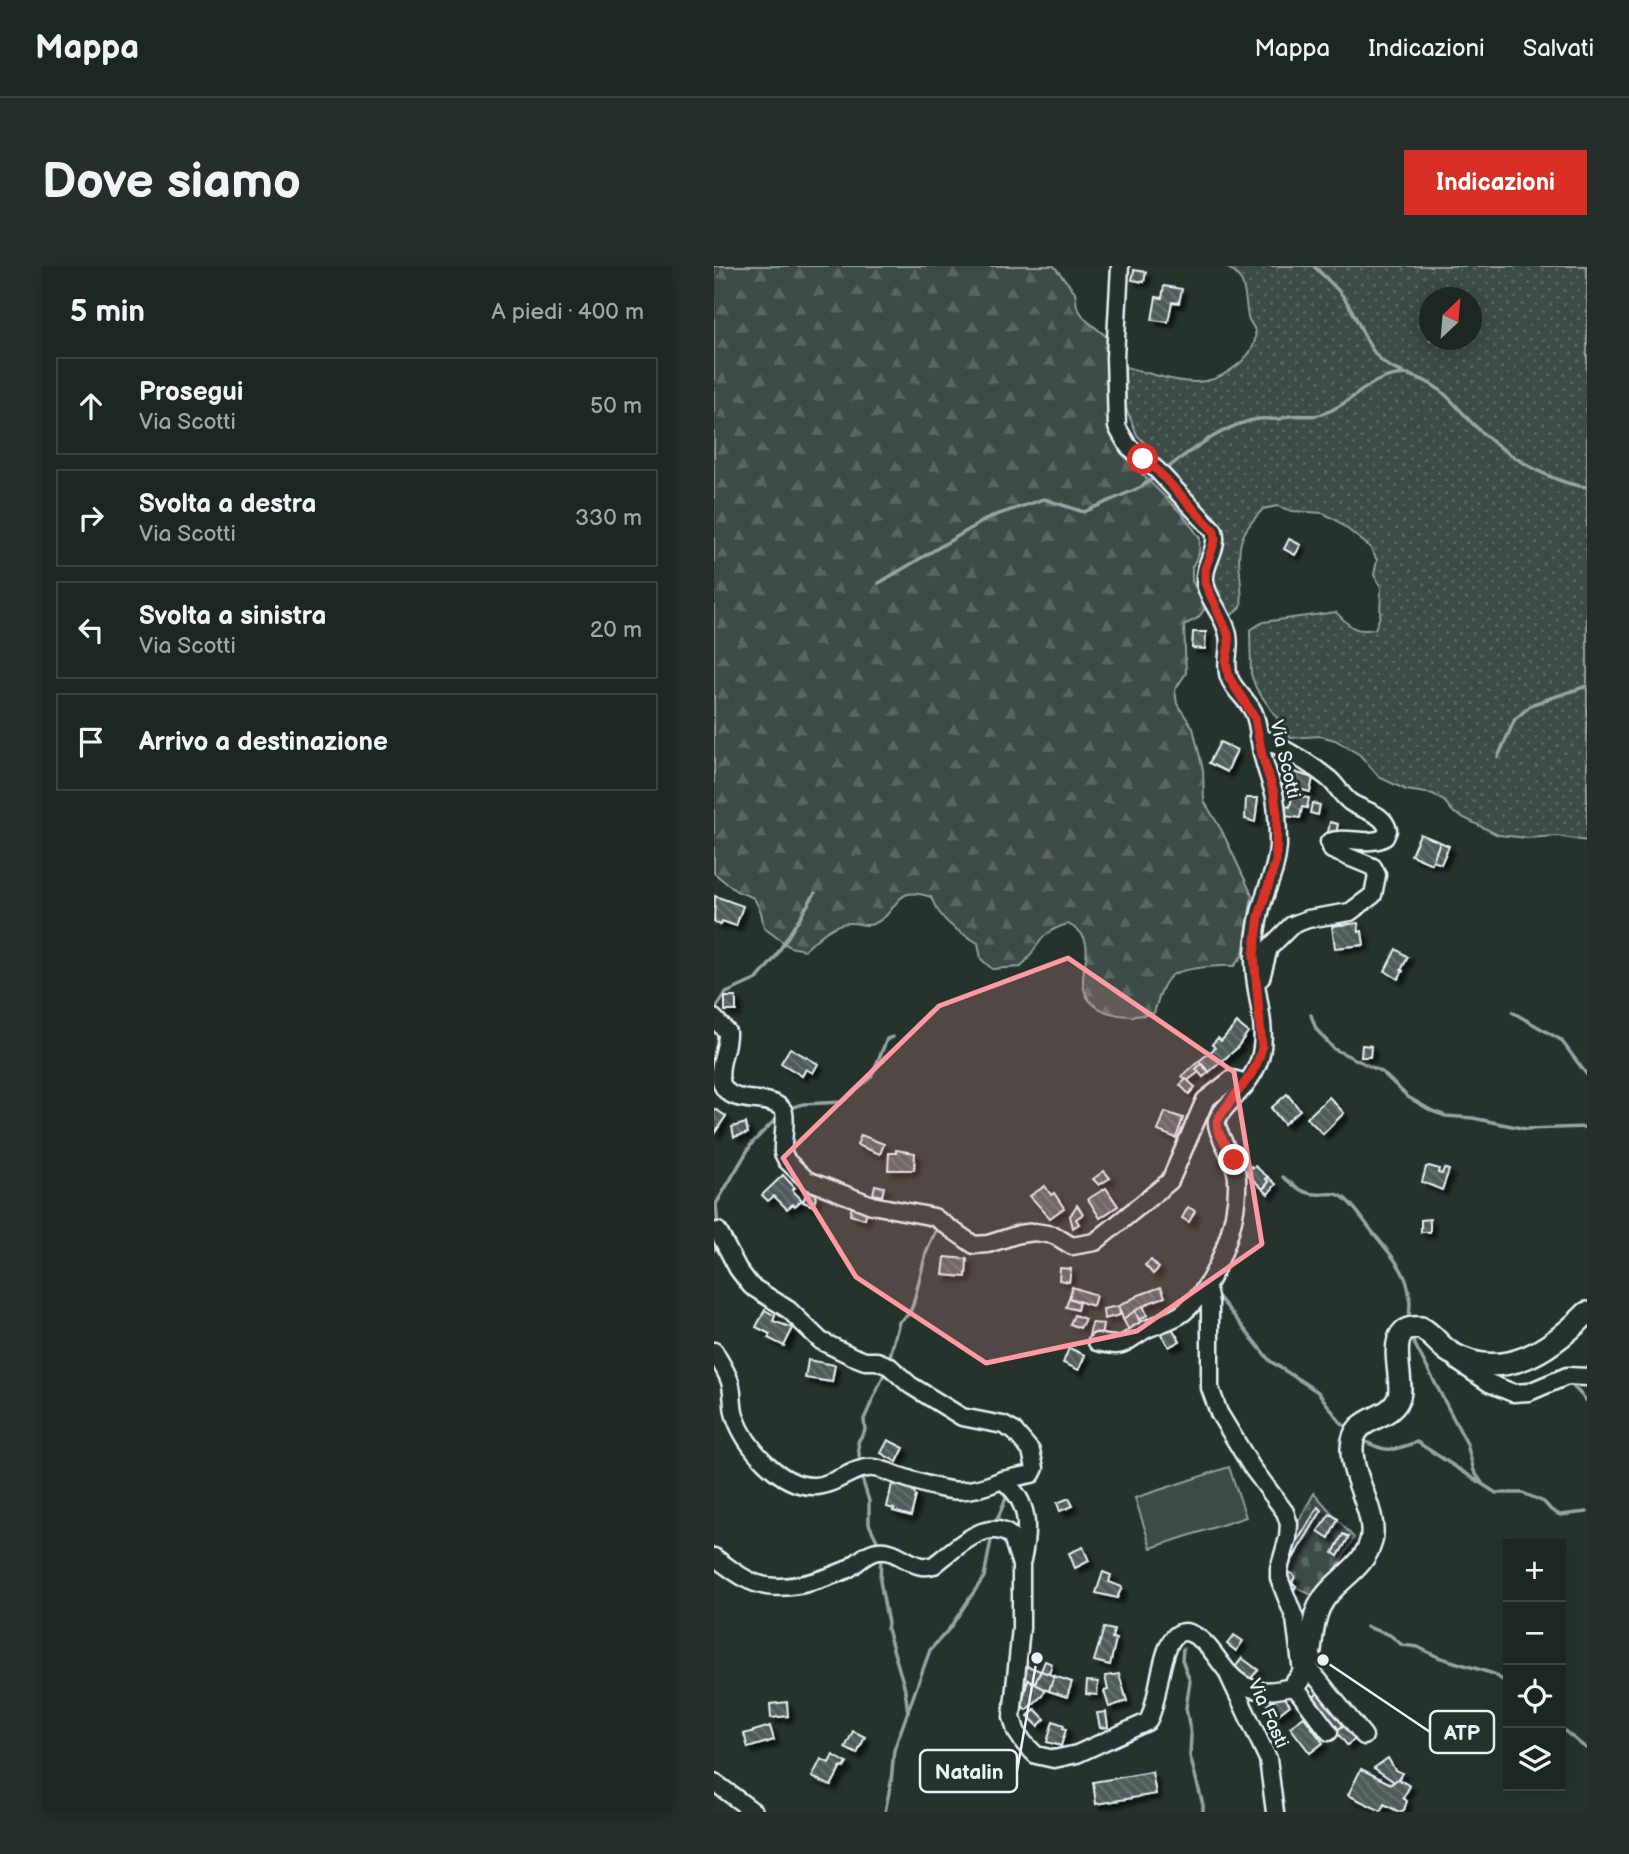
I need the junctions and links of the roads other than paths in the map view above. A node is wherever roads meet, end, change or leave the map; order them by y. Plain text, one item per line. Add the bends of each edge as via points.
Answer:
1 (1120, 266) edge
2 (1258, 736) junction
3 (1257, 998) junction
4 (714, 1018) edge
5 (1244, 1087) junction
6 (718, 1231) dead end
7 (1207, 1288) junction
8 (1587, 1313) edge
9 (1097, 1342) dead end
10 (714, 1351) edge
11 (1450, 1353) junction
12 (1587, 1377) edge
13 (1002, 1480) junction
14 (714, 1557) edge
15 (1021, 1565) junction
16 (1228, 1673) junction
17 (1302, 1677) junction
18 (1329, 1732) dead end
19 (1364, 1736) dead end
20 (714, 1782) edge
21 (754, 1812) edge
22 (1275, 1812) edge

1 - 2 street, Via Scotti via 1117,428 1128,446 1214,531 1205,583 1228,634 1229,678 1253,711
2 - 3 street, Via Scotti via 1274,793 1278,833 1274,871 1255,943
2 - 3 street via 1292,751 1331,779 1338,792 1382,819 1388,830 1379,841 1329,842 1335,852 1373,867 1377,875 1373,895 1349,912 1308,919 1284,931 1265,957
3 - 5 street, Via Scotti via 1262,1047
4 - 5 street via 727,1032 722,1083 732,1095 782,1108 783,1153 800,1174 872,1205 933,1217 974,1245 1035,1232 1054,1235 1072,1246 1095,1241 1170,1181 1205,1100 1232,1079
5 - 7 street, Via Scotti via 1217,1121 1234,1160 1237,1195 1224,1249
6 - 13 street via 751,1286 789,1310 821,1341 864,1361 890,1366 910,1385 962,1417 1014,1431 1031,1451 1035,1468 1032,1474
7 - 9 street via 1182,1313 1133,1340 1115,1346
7 - 17 street via 1210,1388 1219,1413 1289,1524 1279,1577 1295,1619
8 - 11 main road via 1553,1343 1519,1360 1490,1365
10 - 13 street via 730,1381 735,1415 745,1436 768,1467 791,1481 827,1486 872,1467 946,1491 983,1489
11 - 12 street via 1489,1383 1513,1393 1529,1392 1567,1376
11 - 17 main road via 1421,1328 1402,1335 1395,1351 1398,1398 1392,1409 1355,1433 1353,1466 1372,1523 1372,1538 1366,1556 1327,1593 1320,1606
13 - 15 street via 1025,1509
14 - 15 street via 753,1583 786,1586 849,1569 877,1551 931,1566 991,1529 1012,1537
15 - 16 street via 1021,1628 1012,1717 1020,1738 1036,1755 1054,1759 1077,1754 1147,1722 1154,1711 1168,1643 1180,1632 1202,1640
16 - 17 street via 1261,1692 1272,1692
16 - 22 street, Via Fasti via 1268,1759
17 - 18 street
17 - 19 street
20 - 21 street

